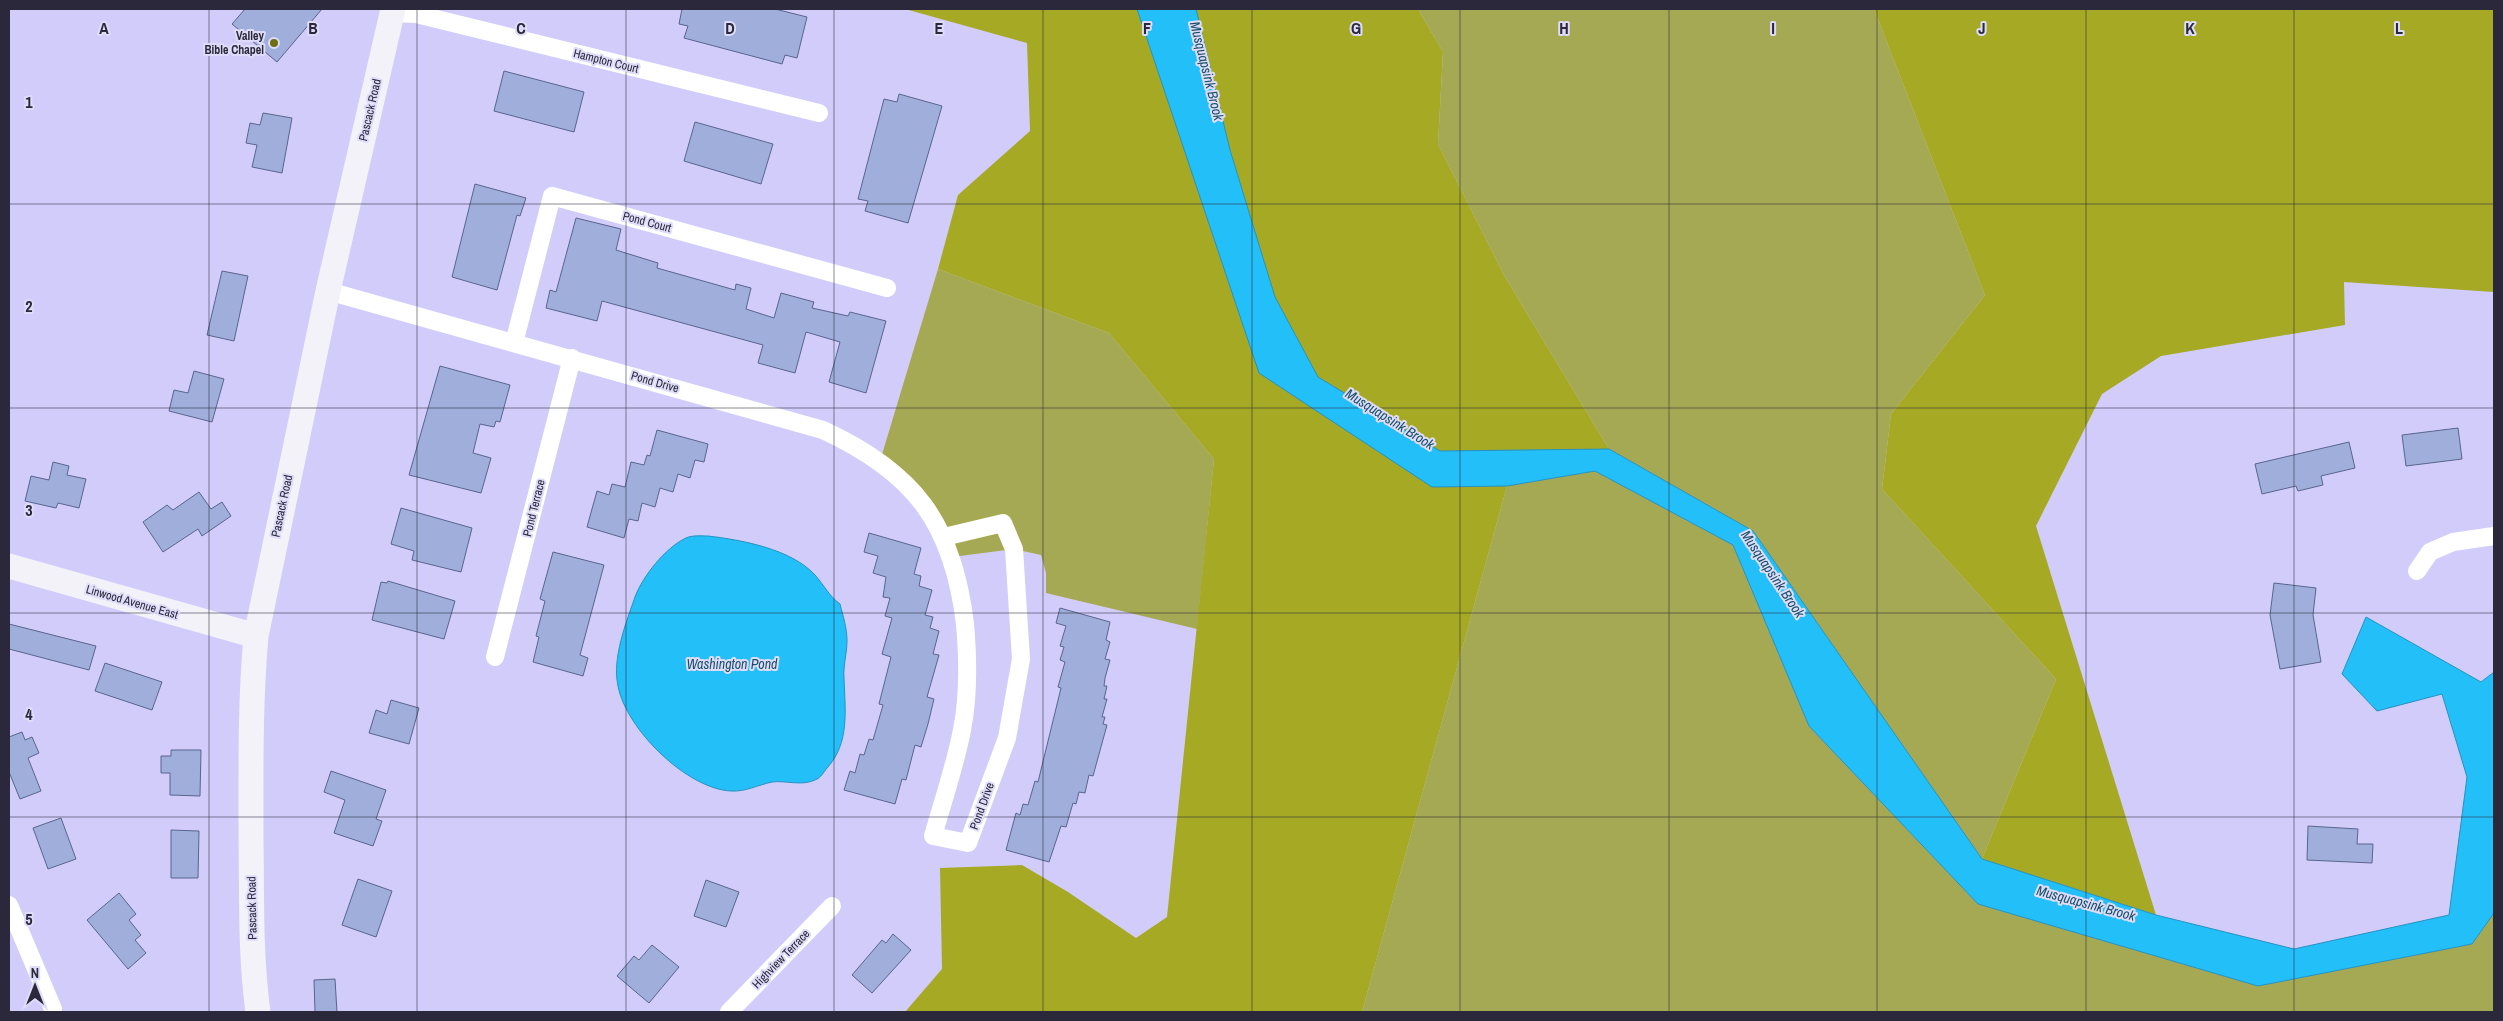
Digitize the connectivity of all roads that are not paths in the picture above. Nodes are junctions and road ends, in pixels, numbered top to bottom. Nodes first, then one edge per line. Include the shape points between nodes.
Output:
1 (393, 11) edge
2 (819, 113) dead end
3 (887, 288) dead end
4 (328, 291) junction
5 (514, 343) junction
6 (572, 358) junction
7 (2494, 536) edge
8 (944, 537) junction
9 (9, 566) edge
10 (2417, 571) dead end
11 (256, 636) junction
12 (495, 657) dead end
13 (9, 905) edge
14 (832, 906) dead end
15 (53, 1009) dead end
16 (258, 1012) edge
17 (729, 1012) edge

1 - 2 street, Hampton Court
1 - 4 main road, Pascack Road
3 - 5 street, Pond Court via 552,196
4 - 5 street, Pond Drive
4 - 11 main road, Pascack Road
5 - 6 street, Pond Drive
6 - 8 street, Pond Drive via 823,430 854,444 904,481
6 - 12 street, Pond Terrace
7 - 10 street via 2453,542 2430,552
8 - 8 street, Pond Drive via 1003,523 1014,549 1021,659 1007,738 968,843 933,836 954,768 963,728 967,686 962,597
9 - 11 main road, Linwood Avenue East
11 - 16 main road, Pascack Road via 251,756 252,939
13 - 15 street
14 - 17 street, Highview Terrace

